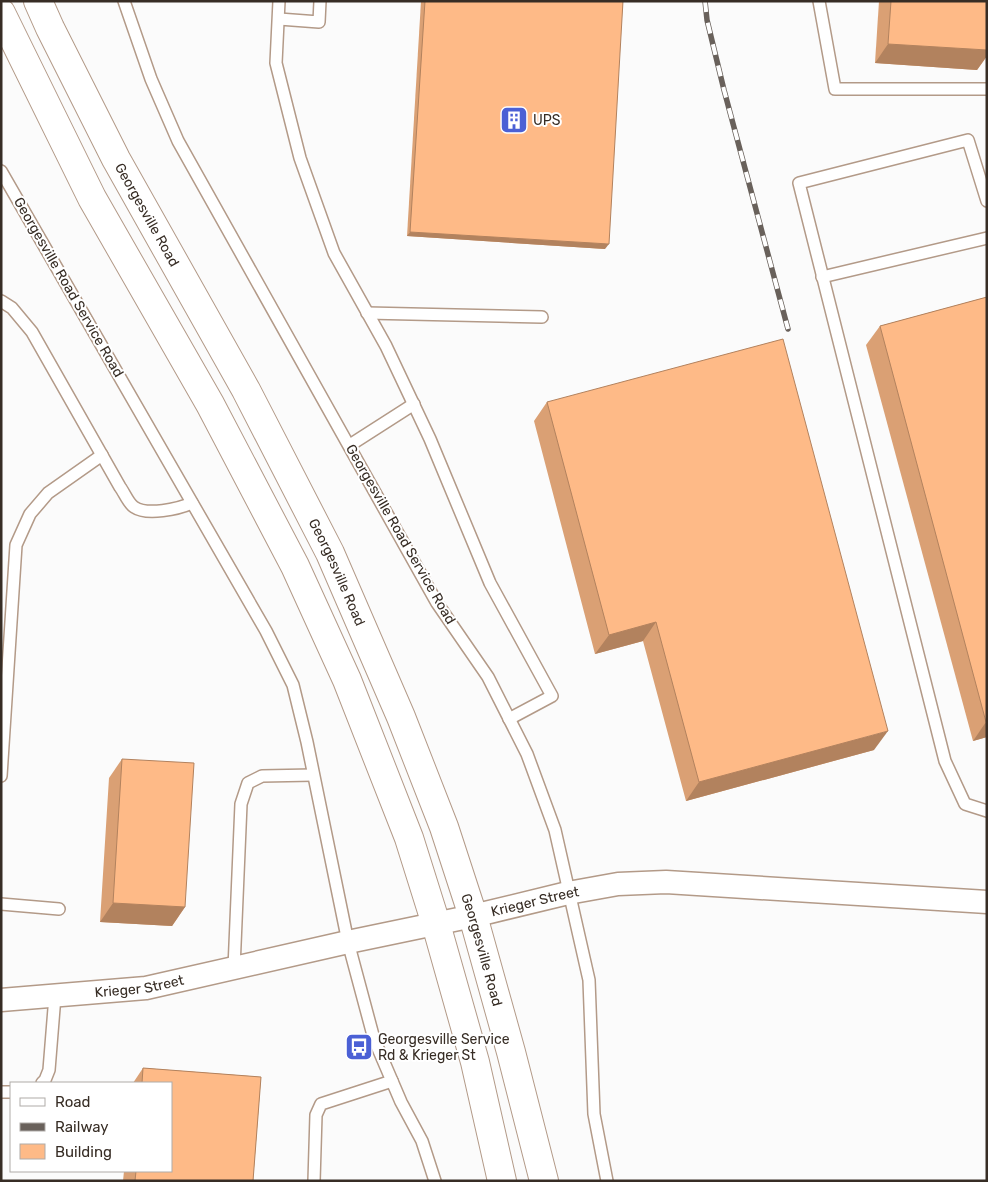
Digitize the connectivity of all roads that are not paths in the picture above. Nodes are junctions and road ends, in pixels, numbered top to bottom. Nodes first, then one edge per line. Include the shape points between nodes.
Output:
1 (38, 1) edge
2 (124, 1) edge
3 (280, 1) edge
4 (320, 1) edge
5 (819, 1) edge
6 (1, 13) edge
7 (278, 19) junction
8 (987, 89) edge
9 (1, 171) edge
10 (987, 201) edge
11 (987, 238) edge
12 (822, 277) junction
13 (1, 301) edge
14 (367, 313) junction
15 (542, 316) dead end
16 (414, 404) junction
17 (350, 445) junction
18 (102, 455) junction
19 (192, 503) junction
20 (509, 719) junction
21 (314, 775) junction
22 (1, 776) edge
23 (987, 812) edge
24 (568, 893) junction
25 (987, 902) edge
26 (1, 904) edge
27 (59, 909) dead end
28 (473, 916) junction
29 (436, 924) junction
30 (348, 942) junction
31 (234, 968) junction
32 (55, 996) junction
33 (1, 1000) edge
34 (392, 1081) junction
35 (43, 1082) edge
36 (314, 1181) edge
37 (435, 1181) edge
38 (502, 1181) edge
39 (544, 1181) edge
40 (607, 1181) edge

1 - 28 main road, Georgesville Road via 116,159 246,390 330,553 444,826
2 - 17 lane, Georgesville Road Service Road via 151,79 178,141
3 - 7 lane
4 - 7 lane via 319,22
5 - 8 lane via 835,89
6 - 29 main road via 92,198 210,404 295,566 359,709 408,838
7 - 14 lane via 276,63 300,158 334,254
9 - 19 lane, Georgesville Road Service Road
10 - 12 lane via 968,140 799,183
11 - 12 lane
12 - 23 lane via 945,762 965,804
13 - 18 lane via 12,308 32,332
14 - 15 lane
14 - 16 lane
16 - 17 lane
16 - 20 lane via 490,583 552,696
17 - 20 lane, Georgesville Road Service Road via 438,603 488,677
18 - 19 lane via 134,506 160,511
18 - 22 lane via 48,493 30,514 16,546
19 - 21 lane, Georgesville Road Service Road via 266,631 293,686
20 - 24 lane, Georgesville Road Service Road via 526,754 554,830
21 - 30 lane, Georgesville Road Service Road
21 - 31 lane via 262,776 248,784 241,804
24 - 25 street, Krieger Street via 618,884 666,882
24 - 28 street, Krieger Street
24 - 40 lane, Georgesville Road Service Road via 589,980 594,1114
26 - 27 lane
28 - 29 street, Krieger Street
28 - 39 main road, Georgesville Road
29 - 30 street, Krieger Street
29 - 38 main road via 475,1062
30 - 31 street, Krieger Street
30 - 34 lane, Georgesville Road Service Road via 374,1039
31 - 32 street, Krieger Street via 146,988
32 - 33 street, Krieger Street
32 - 35 lane via 49,1070
34 - 36 lane via 321,1104 316,1115
34 - 37 lane, Georgesville Road Service Road via 422,1141

